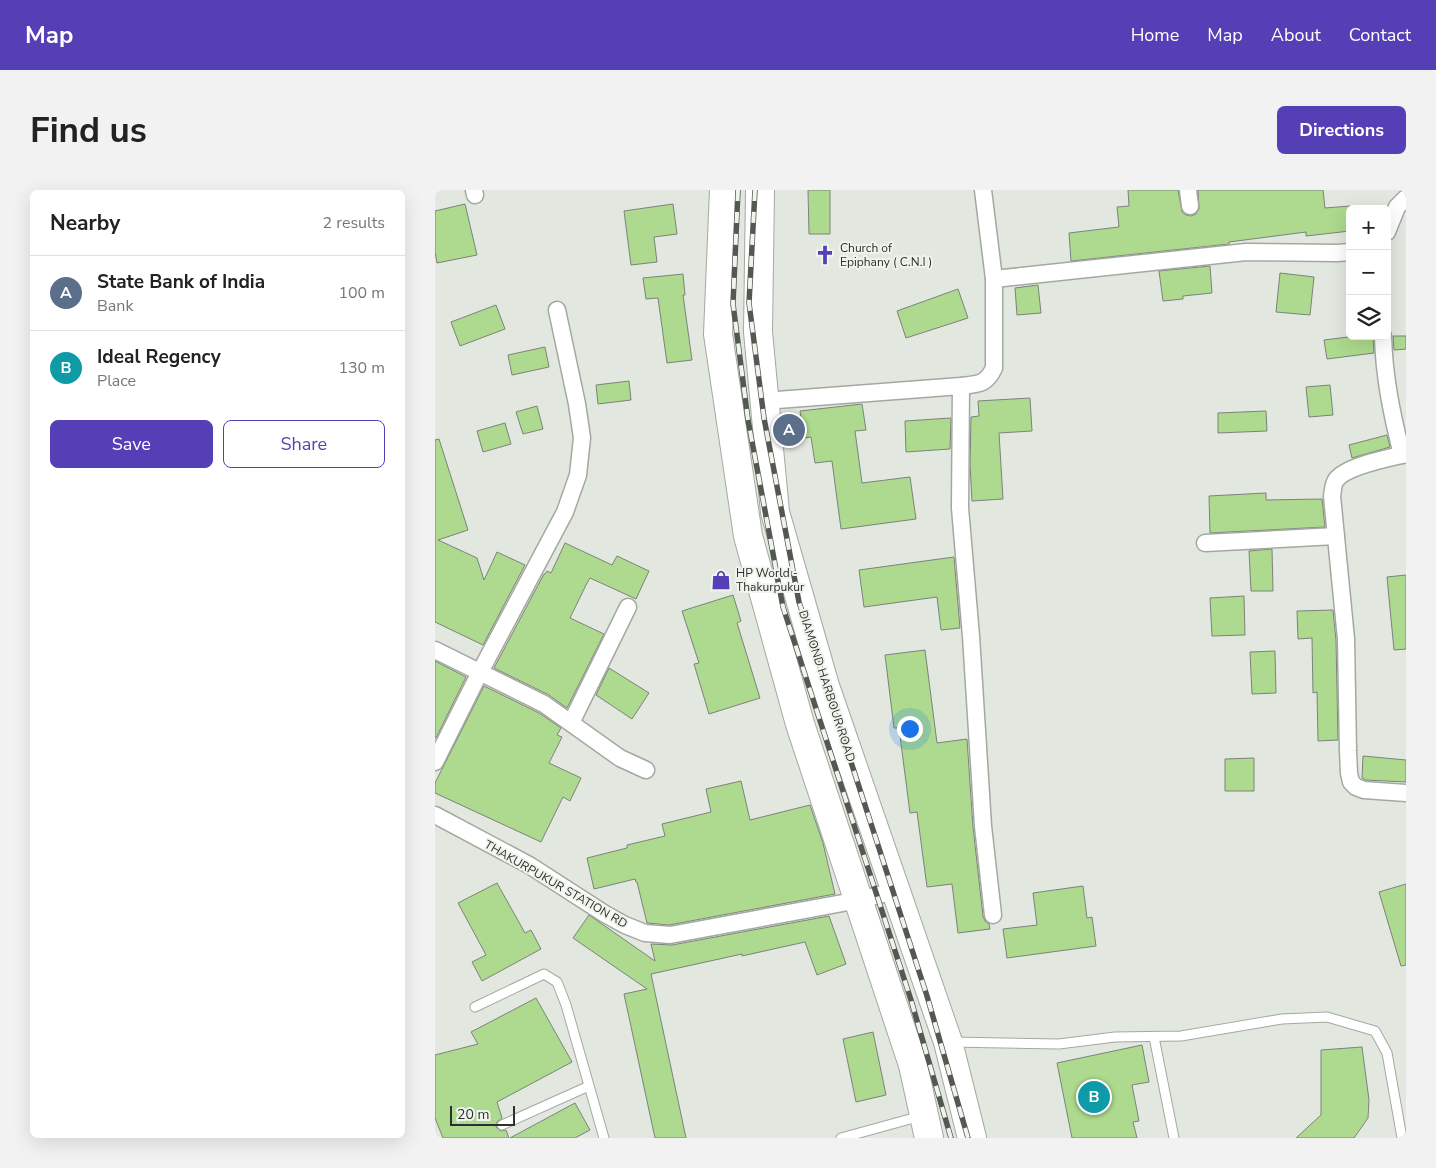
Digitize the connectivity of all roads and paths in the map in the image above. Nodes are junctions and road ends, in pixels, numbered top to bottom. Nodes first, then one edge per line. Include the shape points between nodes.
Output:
1 (724, 190) edge
2 (759, 190) edge
3 (983, 190) edge
4 (1406, 198) edge
5 (1391, 222) edge
6 (1346, 252) edge
7 (994, 279) junction
8 (557, 310) dead end
9 (1383, 340) edge
10 (961, 386) junction
11 (764, 401) junction
12 (1404, 454) edge
13 (1336, 536) junction
14 (1205, 542) dead end
15 (628, 607) dead end
16 (435, 650) edge
17 (480, 672) junction
18 (571, 723) junction
19 (435, 762) edge
20 (646, 770) dead end
21 (1406, 794) edge
22 (435, 815) edge
23 (895, 891) junction
24 (859, 900) junction
25 (993, 915) dead end
26 (475, 1007) dead end
27 (1154, 1037) junction
28 (948, 1042) junction
29 (589, 1086) junction
30 (502, 1125) dead end
31 (927, 1127) edge
32 (853, 1136) edge
33 (604, 1138) edge
34 (841, 1138) edge
35 (972, 1138) edge
36 (1174, 1138) edge
37 (1402, 1138) edge

1 - 24 highway via 717,334 748,536 800,724
2 - 11 highway, DIAMOND HARBOUR ROAD via 758,332
3 - 7 street
4 - 5 street via 1397,207
6 - 7 street via 1246,252
7 - 10 street via 994,368 989,378 980,384
8 - 17 street via 582,438 578,475 565,512
9 - 12 street via 1390,410
10 - 11 street
10 - 25 street via 960,508 983,826
11 - 23 highway, DIAMOND HARBOUR ROAD via 775,512 825,686
12 - 13 street via 1343,473 1335,482 1332,496
13 - 14 street
13 - 21 street via 1346,639 1351,782 1364,790
15 - 18 street
16 - 17 street
17 - 18 street via 544,704
17 - 19 street
18 - 20 street via 620,758
22 - 24 street, THAKURPUKUR STATION RD via 529,865 605,914 645,933 670,935
23 - 24 street, THAKURPUKUR STATION RD
23 - 28 highway, DIAMOND HARBOUR ROAD
24 - 31 highway via 913,1065
26 - 29 lane via 544,974 557,982
27 - 28 lane via 1115,1037 1059,1044
27 - 36 lane
27 - 37 lane via 1181,1036 1282,1018 1327,1017 1375,1031 1387,1053
28 - 35 highway, DIAMOND HARBOUR ROAD
29 - 30 lane
29 - 33 lane
31 - 32 lane
32 - 34 lane

